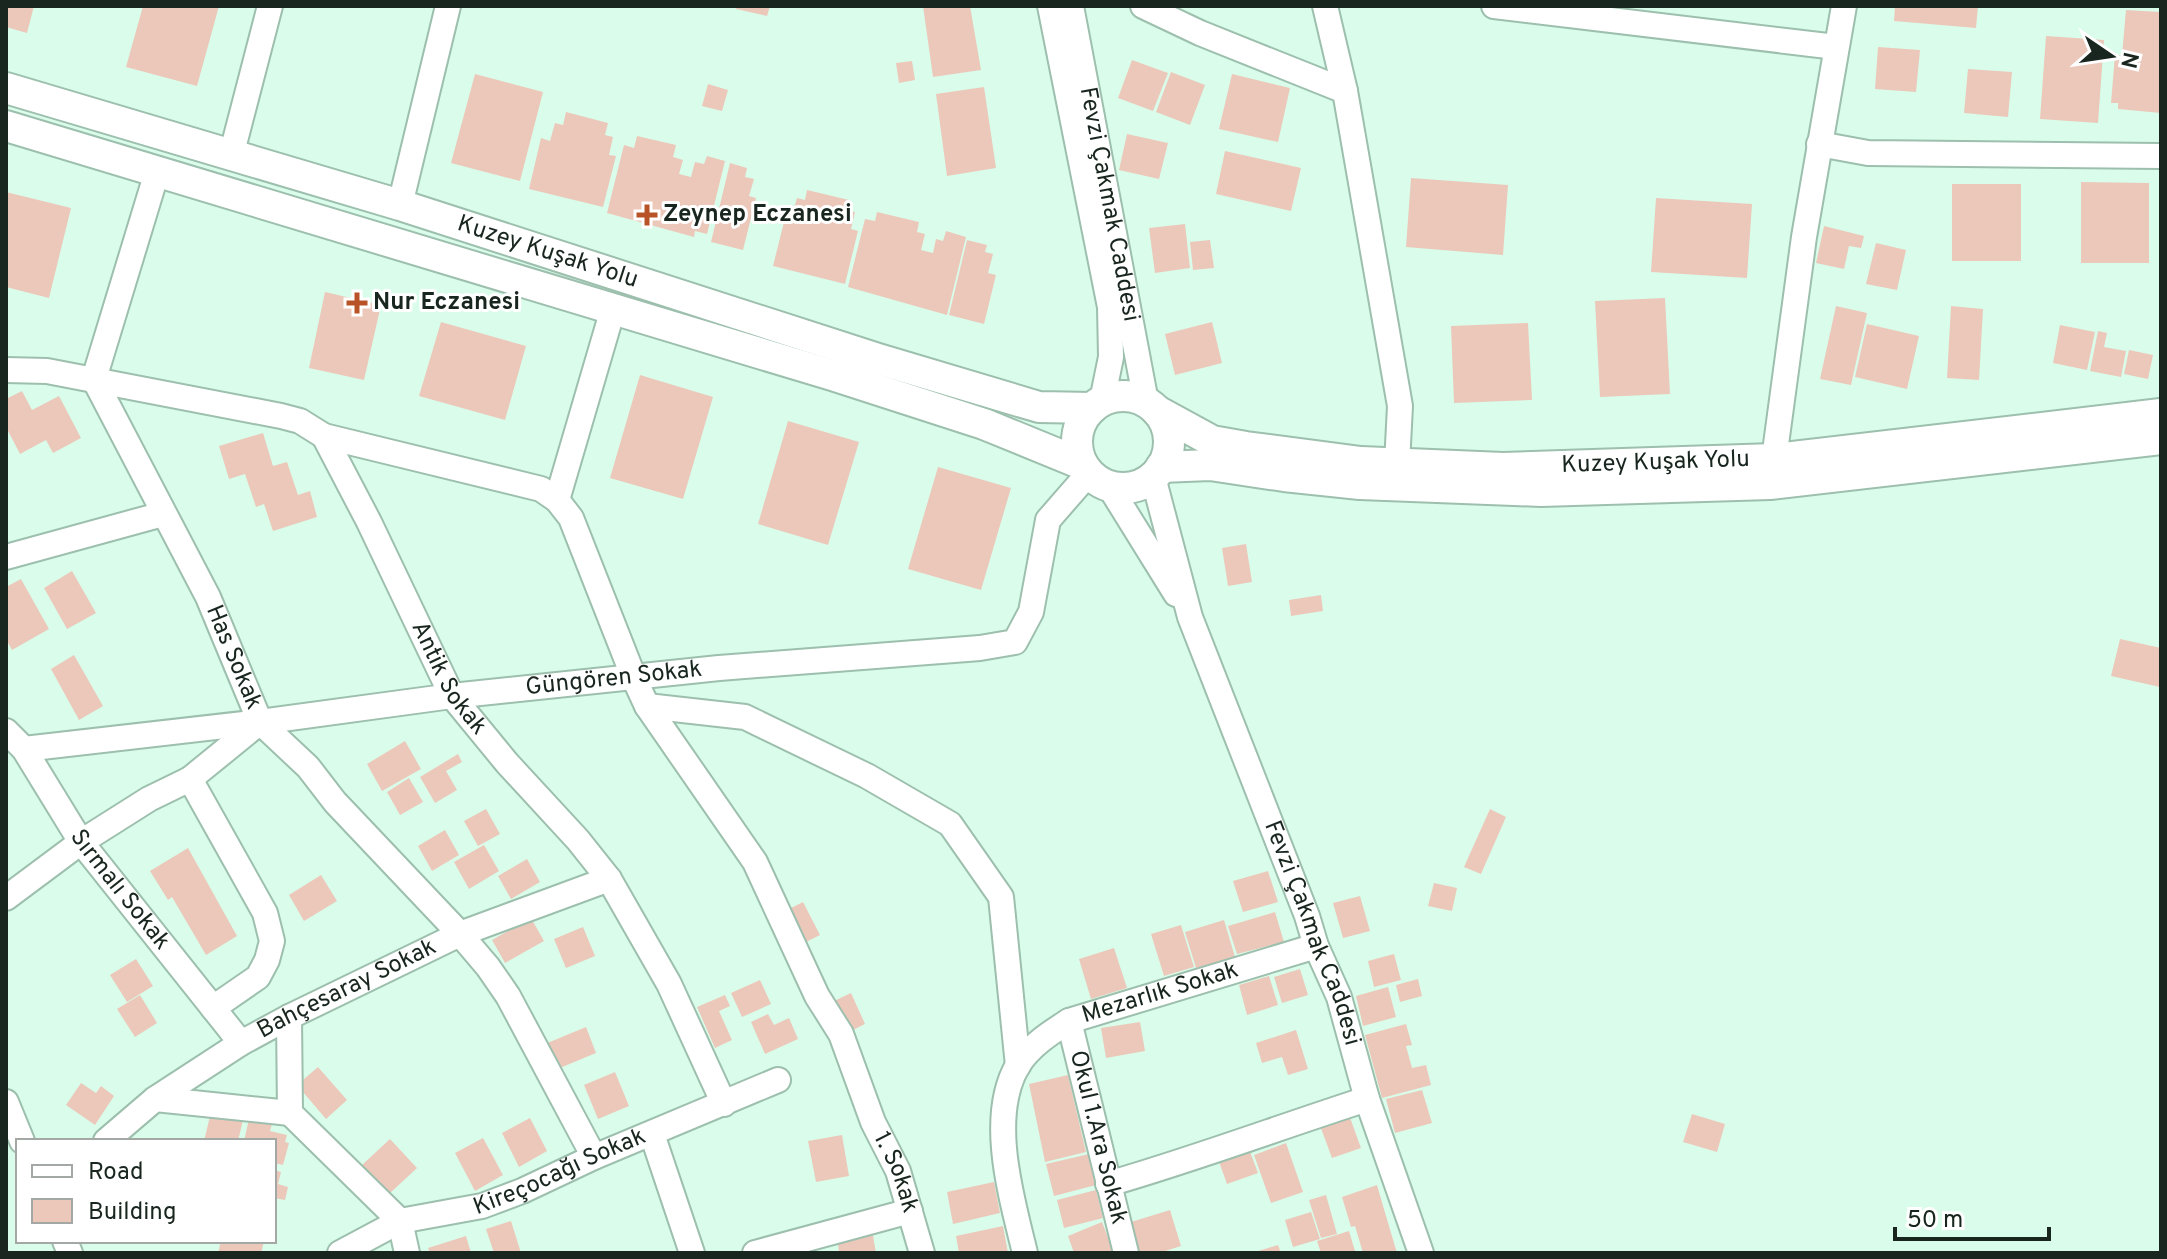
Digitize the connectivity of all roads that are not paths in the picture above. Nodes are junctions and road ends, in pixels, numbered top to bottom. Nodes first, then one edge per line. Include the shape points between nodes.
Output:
1 (270, 6) edge
2 (448, 6) edge
3 (1050, 6) edge
4 (1071, 6) edge
5 (1143, 6) edge
6 (1325, 6) edge
7 (1494, 6) edge
8 (1844, 6) edge
9 (1836, 47) junction
10 (6, 88) edge
11 (1345, 91) junction
12 (6, 126) edge
13 (1819, 144) junction
14 (231, 156) junction
15 (2161, 156) edge
16 (157, 172) junction
17 (400, 205) junction
18 (613, 309) junction
19 (6, 370) edge
20 (94, 379) junction
21 (1097, 404) junction
22 (1152, 407) junction
23 (2161, 414) edge
24 (324, 436) junction
25 (2161, 439) edge
26 (1397, 464) junction
27 (1772, 471) junction
28 (1157, 472) junction
29 (1093, 474) junction
30 (557, 500) junction
31 (163, 514) junction
32 (6, 557) edge
33 (1190, 617) junction
34 (634, 678) junction
35 (452, 696) junction
36 (647, 706) junction
37 (260, 722) junction
38 (6, 731) edge
39 (24, 749) junction
40 (190, 779) junction
41 (81, 842) junction
42 (609, 879) junction
43 (6, 898) edge
44 (460, 934) junction
45 (1316, 946) junction
46 (213, 1008) junction
47 (289, 1017) junction
48 (1069, 1021) junction
49 (241, 1043) junction
50 (1018, 1066) junction
51 (778, 1080) dead end
52 (155, 1099) junction
53 (1367, 1099) junction
54 (6, 1102) edge
55 (724, 1104) junction
56 (290, 1113) junction
57 (652, 1134) junction
58 (21, 1139) edge
59 (108, 1139) edge
60 (594, 1157) junction
61 (1108, 1184) junction
62 (910, 1211) junction
63 (400, 1221) junction
64 (340, 1253) edge
65 (407, 1253) edge
66 (692, 1253) edge
67 (755, 1253) edge
68 (922, 1253) edge
69 (1025, 1253) edge
70 (1126, 1253) edge
71 (1421, 1253) edge

1 - 14 street
2 - 17 street
3 - 21 street via 1110,307 1111,357
4 - 22 street, Fevzi Çakmak Caddesi
5 - 11 street
6 - 11 street
7 - 9 street
8 - 9 street
9 - 13 street
10 - 14 main road, Kuzey Kuşak Yolu
11 - 26 street via 1400,406
12 - 16 main road, Kuzey Kuşak Yolu
13 - 15 street via 1868,153
13 - 27 street
14 - 17 main road, Kuzey Kuşak Yolu
16 - 18 main road, Kuzey Kuşak Yolu
16 - 20 street
17 - 21 main road, Kuzey Kuşak Yolu via 1039,407
18 - 29 main road, Kuzey Kuşak Yolu via 969,419
18 - 30 street
19 - 20 street
20 - 24 street via 281,416
20 - 31 street, Has Sokak
21 - 22 main road via 1117,396
21 - 29 main road via 1080,425 1077,445
22 - 26 main road, Kuzey Kuşak Yolu via 1212,441
22 - 28 main road via 1165,424 1168,439
23 - 27 main road, Kuzey Kuşak Yolu
24 - 30 street via 541,489
24 - 35 street, Antik Sokak
25 - 27 main road, Kuzey Kuşak Yolu
26 - 27 main road, Kuzey Kuşak Yolu
27 - 28 main road, Kuzey Kuşak Yolu via 1541,491 1360,484 1210,465
28 - 29 main road via 1132,487
28 - 33 street
29 - 33 street
29 - 34 street, Güngören Sokak via 1048,520 1031,612 1015,642
30 - 34 street, 1. Sokak via 571,518
31 - 32 street
31 - 37 street, Has Sokak via 208,597
33 - 45 street, Fevzi Çakmak Caddesi
34 - 35 street, Güngören Sokak
34 - 36 street, 1. Sokak
35 - 37 street, Güngören Sokak
35 - 42 street, Antik Sokak
36 - 50 street via 745,717 867,776 950,824 1001,897
36 - 62 street, 1. Sokak via 755,862 817,996 841,1034
37 - 39 street, Güngören Sokak
37 - 40 street
37 - 44 street, Has Sokak via 308,767
38 - 39 street, Sırmalı Sokak
39 - 41 street, Sırmalı Sokak
40 - 41 street
40 - 46 street via 265,913 272,941 258,977
41 - 43 street
41 - 46 street, Sırmalı Sokak
42 - 44 street, Bahçesaray Sokak
42 - 55 street, Antik Sokak via 669,984
44 - 47 street, Bahçesaray Sokak
44 - 60 street, Has Sokak via 508,996
45 - 48 street, Mezarlık Sokak
45 - 53 street, Fevzi Çakmak Caddesi via 1339,997
46 - 49 street, Sırmalı Sokak
47 - 49 street, Bahçesaray Sokak
47 - 56 street
48 - 50 street, Mezarlık Sokak via 1041,1039
48 - 61 street, Okul 1.Ara Sokak
49 - 52 street, Bahçesaray Sokak
50 - 69 street via 1002,1114
51 - 55 street, Kireçocağı Sokak
52 - 56 street
52 - 59 street, Bahçesaray Sokak
53 - 61 street
53 - 71 street, Fevzi Çakmak Caddesi
54 - 58 street
55 - 57 street, Kireçocağı Sokak
56 - 63 street
57 - 60 street, Kireçocağı Sokak
57 - 66 street
60 - 63 street, Kireçocağı Sokak via 482,1206
61 - 70 street, Okul 1.Ara Sokak
62 - 67 street
62 - 68 street, 1. Sokak
63 - 64 street, Kireçocağı Sokak
63 - 65 street

